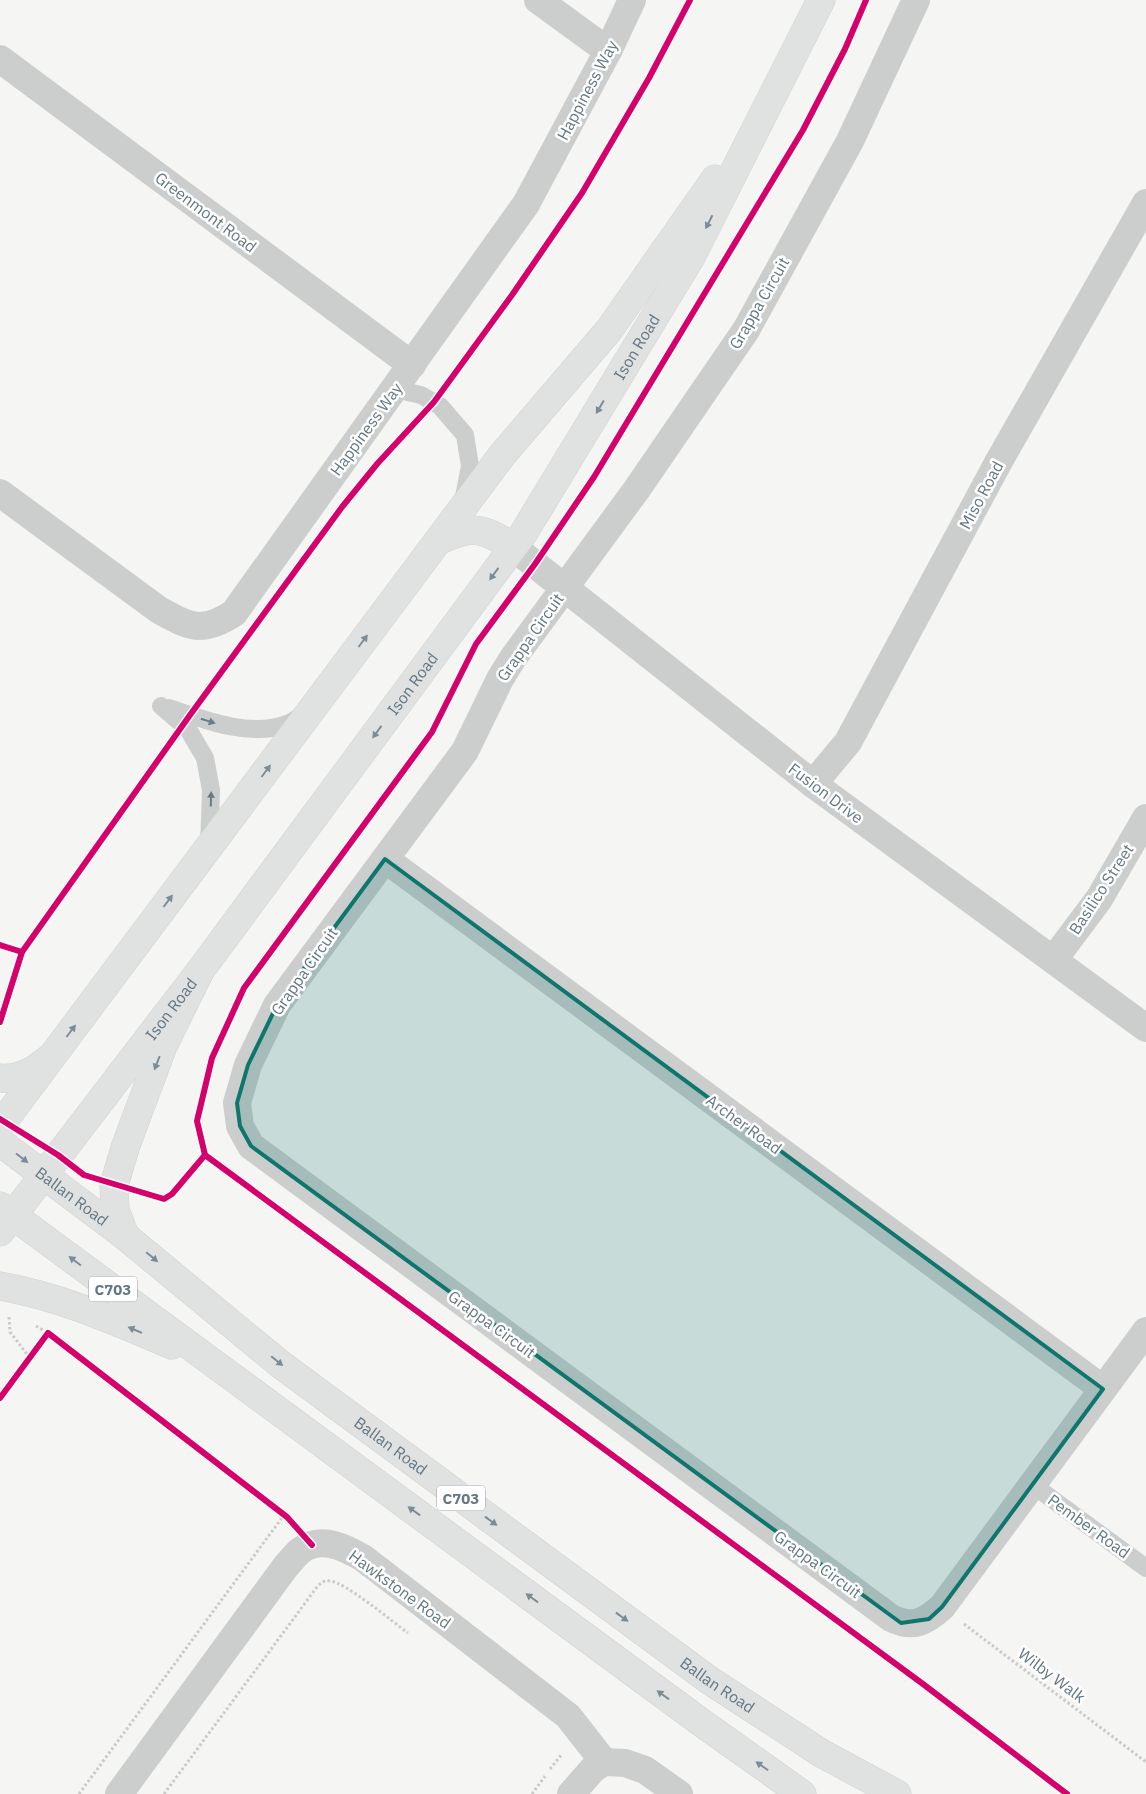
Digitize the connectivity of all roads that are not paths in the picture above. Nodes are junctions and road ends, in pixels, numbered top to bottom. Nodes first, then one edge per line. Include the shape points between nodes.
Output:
1 (538, 0) edge
2 (632, 0) edge
3 (821, 0) edge
4 (916, 0) edge
5 (608, 51) junction
6 (0, 59) edge
7 (771, 100) junction
8 (1146, 203) edge
9 (412, 365) junction
10 (394, 389) junction
11 (0, 493) edge
12 (461, 510) junction
13 (438, 541) junction
14 (513, 547) junction
15 (565, 587) junction
16 (311, 710) junction
17 (813, 784) junction
18 (1146, 818) edge
19 (209, 847) junction
20 (385, 859) junction
21 (1054, 959) junction
22 (200, 971) junction
23 (1146, 1028) edge
24 (51, 1058) junction
25 (0, 1078) edge
26 (0, 1126) edge
27 (0, 1142) edge
28 (44, 1174) junction
29 (4, 1217) edge
30 (125, 1236) junction
31 (0, 1286) edge
32 (1146, 1331) edge
33 (212, 1363) junction
34 (1103, 1389) junction
35 (1033, 1484) junction
36 (1146, 1568) edge
37 (604, 1762) junction
38 (119, 1794) edge
39 (571, 1794) edge
40 (680, 1794) edge
41 (802, 1794) edge
42 (897, 1794) edge

1 - 5 street
2 - 5 street, Happiness Way
3 - 7 main road, Ison Road
4 - 15 street, Grappa Circuit via 850,141 746,330
5 - 9 street, Happiness Way via 526,204
6 - 9 street, Greenmont Road
7 - 12 main road, Ison Road via 608,330 503,454
7 -> 14 main road, Ison Road via 691,257
8 - 17 street, Miso Road via 999,461 848,742
9 - 10 street, Happiness Way
10 - 11 street, Happiness Way via 234,613 219,623 185,624 159,610
10 - 12 lane via 421,395 440,406 465,435 470,466
12 - 13 main road, Ison Road
13 - 14 main road via 456,532 474,530 492,534
16 -> 13 main road, Ison Road
14 - 15 street, Fusion Drive
14 -> 22 main road, Ison Road
15 - 17 street, Fusion Drive
15 - 20 street, Grappa Circuit via 500,679 465,751
19 -> 16 main road, Ison Road
19 -> 16 lane via 211,790 205,758 188,730 161,706 220,725 258,729 287,724
17 - 21 street, Fusion Drive
18 - 21 street, Basilico Street via 1099,899
24 -> 19 main road, Ison Road
20 - 34 street, Archer Road
20 - 35 street, Grappa Circuit via 277,1005 248,1064 236,1103 240,1126 251,1146 902,1623 928,1619 942,1607
21 - 23 street, Fusion Drive
22 - 28 main road, Ison Road
22 -> 30 main road via 163,1046 114,1185 115,1210
24 - 25 main road via 18,1078
24 - 26 main road, Ison Road
27 -> 28 main road, Ballan Road / C703
28 - 29 main road, Ison Road
28 - 30 main road, Ballan Road / C703
33 -> 29 main road, C703
30 -> 42 main road, Ballan Road / C703 via 280,1364 708,1680 821,1753
33 -> 31 main road via 110,1320
32 - 34 street, Grappa Circuit
41 -> 33 main road, C703
34 - 35 street, Grappa Circuit
35 - 36 lane, Pember Road
37 - 38 street, Hawkstone Road via 568,1716 363,1558 328,1543 312,1544 286,1566
37 - 39 street via 593,1769
37 - 40 street via 625,1763 645,1770

